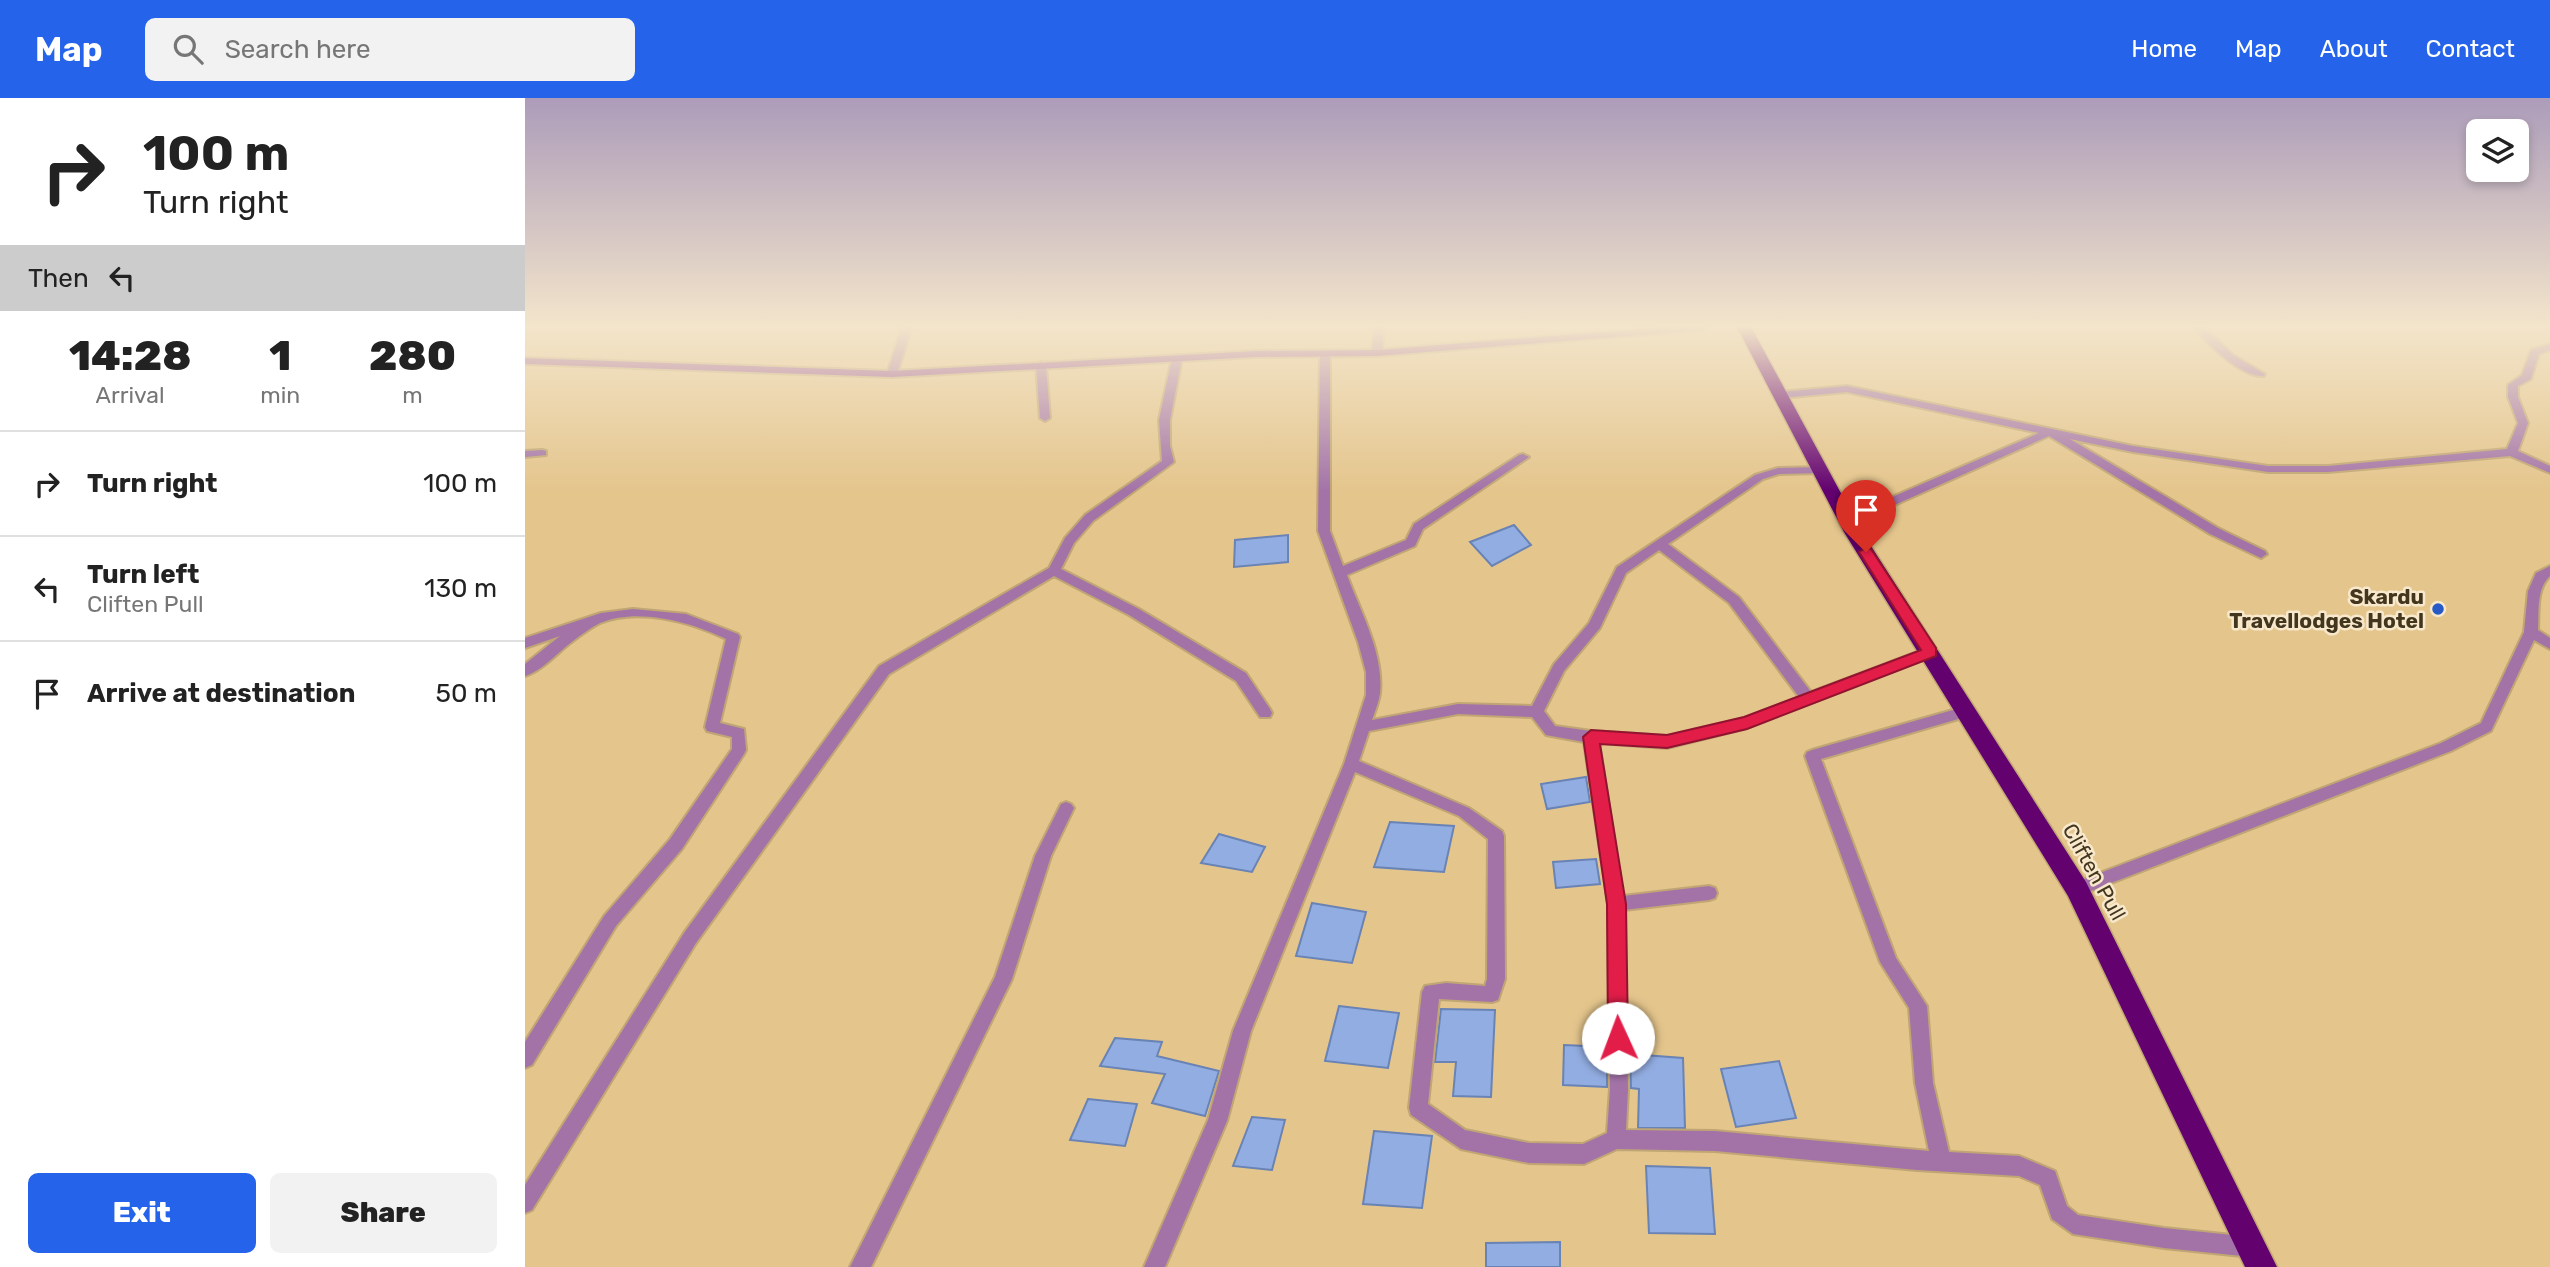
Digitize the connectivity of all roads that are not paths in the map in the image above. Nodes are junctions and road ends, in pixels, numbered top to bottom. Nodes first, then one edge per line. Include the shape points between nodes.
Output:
1 (1042, 382) edge
2 (1173, 382) edge
3 (1324, 382) edge
4 (1774, 382) edge
5 (2520, 382) edge
6 (1781, 395) junction
7 (1045, 418) dead end
8 (2050, 432) junction
9 (2512, 452) junction
10 (542, 453) dead end
11 (525, 454) edge
12 (1523, 457) dead end
13 (1821, 470) junction
14 (2550, 470) edge
15 (1848, 521) junction
16 (1660, 544) junction
17 (2261, 554) dead end
18 (2550, 570) edge
19 (1054, 571) junction
20 (1339, 573) junction
21 (599, 618) junction
22 (2531, 632) junction
23 (525, 643) edge
24 (2550, 645) edge
25 (1930, 652) junction
26 (525, 671) edge
27 (1809, 700) junction
28 (1967, 711) junction
29 (1536, 712) junction
30 (1265, 713) dead end
31 (1363, 727) junction
32 (1591, 737) junction
33 (1351, 764) junction
34 (1066, 808) dead end
35 (2077, 889) junction
36 (1709, 893) dead end
37 (1616, 904) junction
38 (525, 1059) edge
39 (1616, 1139) junction
40 (1941, 1161) junction
41 (525, 1203) edge
42 (2256, 1257) edge
43 (860, 1267) edge
44 (1154, 1267) edge

1 - 7 street
2 - 19 street via 1162,437 1168,462 1089,518 1069,541
3 - 20 street via 1322,512
4 - 6 highway, Cliften Pull
5 - 9 street via 2513,386 2513,397 2523,423
6 - 8 street via 1847,388
6 - 13 highway, Cliften Pull
8 - 9 street via 2268,469 2327,469
8 - 15 street
8 - 17 street
9 - 14 street
10 - 11 street
12 - 20 street via 1418,527 1411,543
13 - 15 highway, Cliften Pull
13 - 16 street via 1778,471 1759,477
15 - 25 highway, Cliften Pull
16 - 27 street via 1734,600
16 - 29 street via 1621,570 1595,625 1559,668
18 - 22 street via 2541,576 2534,591
19 - 30 street via 1241,677
19 - 41 street via 884,670 690,938
20 - 31 street via 1373,672 1373,695
21 - 23 street
21 - 26 street
21 - 38 street via 631,614 680,617 733,637 712,727 739,733 739,750 676,844 610,921
22 - 24 street
22 - 35 street via 2486,727 2446,747
25 - 27 street
25 - 28 highway, Cliften Pull
27 - 32 street via 1747,723 1667,742
28 - 35 highway, Cliften Pull
28 - 40 street via 1812,756 1889,962 1918,1006 1924,1083
29 - 31 street via 1458,709
29 - 32 street via 1551,731
31 - 33 street
32 - 37 street
33 - 39 street via 1464,812 1496,836 1496,979 1492,995 1447,989 1431,992 1417,1108 1461,1139 1529,1153 1584,1153
33 - 44 street via 1242,1031 1217,1121
34 - 43 street via 1043,856 1003,979
35 - 42 highway, Cliften Pull
36 - 37 street
37 - 39 street
39 - 40 street via 1715,1141
40 - 42 street via 2019,1166 2048,1178 2059,1212 2073,1224

